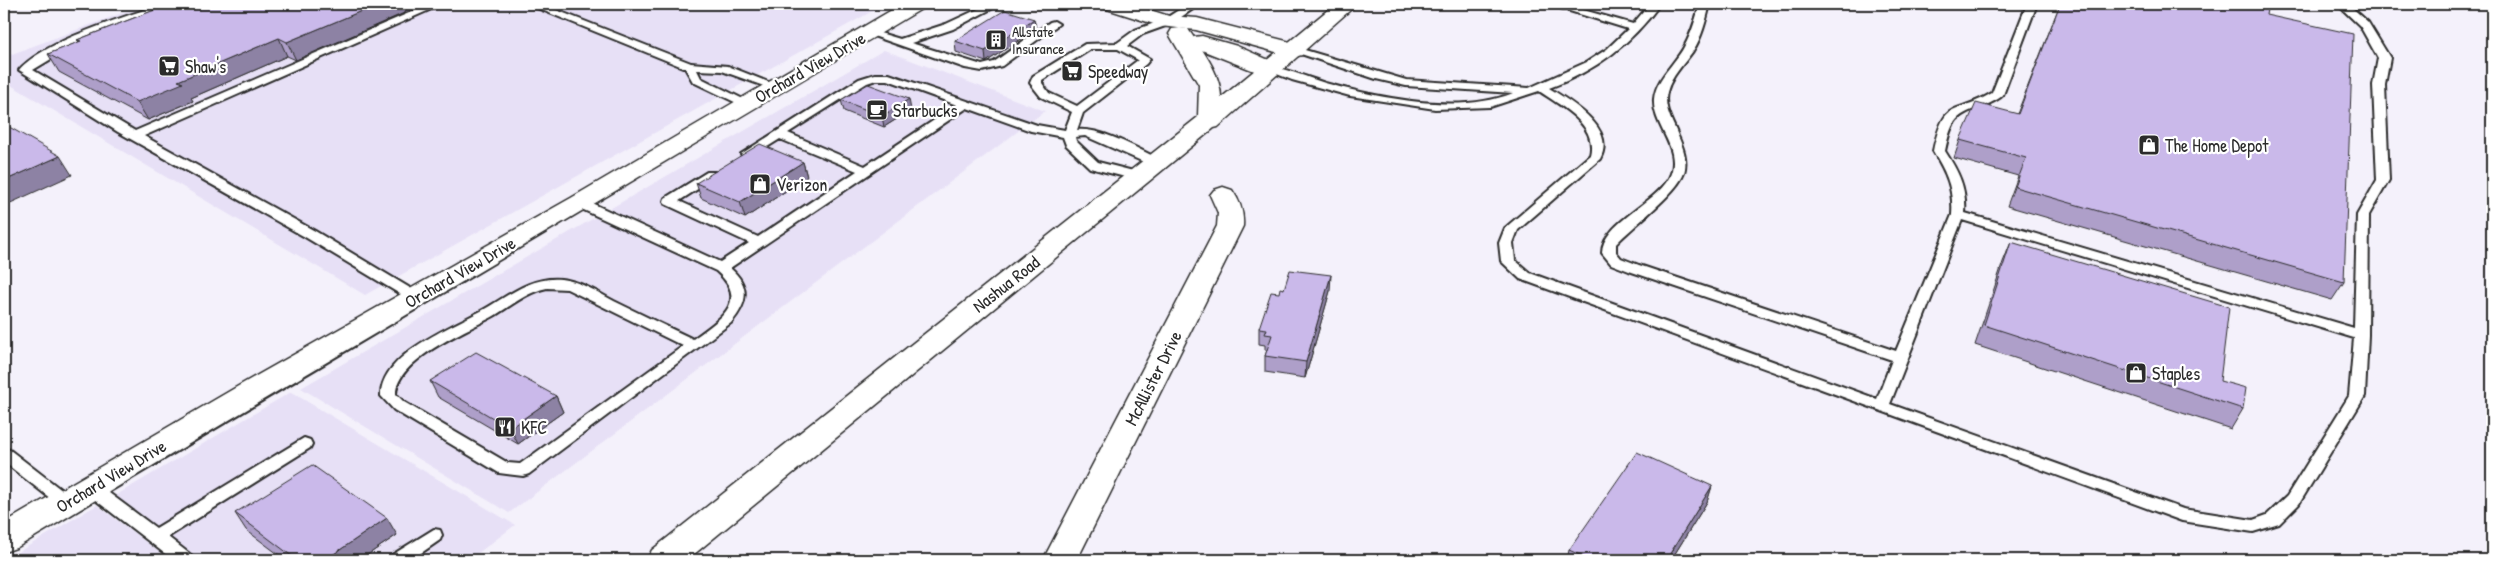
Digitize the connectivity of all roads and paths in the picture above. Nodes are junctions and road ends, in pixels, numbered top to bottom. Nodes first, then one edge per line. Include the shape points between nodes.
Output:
1 (170, 4) edge
2 (438, 4) edge
3 (532, 4) edge
4 (916, 4) edge
5 (1111, 4) edge
6 (1194, 4) edge
7 (1347, 4) edge
8 (1552, 4) edge
9 (1655, 4) edge
10 (1705, 4) edge
11 (2032, 4) edge
12 (2342, 4) edge
13 (994, 5) edge
14 (1054, 24) dead end
15 (1174, 28) junction
16 (1635, 28) junction
17 (870, 33) junction
18 (902, 42) junction
19 (1120, 46) junction
20 (1294, 50) junction
21 (689, 66) junction
22 (1270, 69) junction
23 (775, 88) junction
24 (1536, 90) junction
25 (746, 104) junction
26 (964, 105) junction
27 (1078, 111) junction
28 (1210, 122) junction
29 (779, 134) junction
30 (1069, 134) junction
31 (134, 136) junction
32 (737, 159) edge
33 (721, 170) edge
34 (1150, 170) junction
35 (867, 171) junction
36 (1223, 194) dead end
37 (580, 203) junction
38 (1958, 215) junction
39 (760, 243) junction
40 (721, 268) junction
41 (415, 297) junction
42 (2362, 335) junction
43 (692, 345) junction
44 (1902, 358) junction
45 (1881, 407) junction
46 (304, 444) dead end
47 (4, 454) edge
48 (91, 488) junction
49 (66, 502) junction
50 (434, 535) dead end
51 (155, 537) junction
52 (4, 539) edge
53 (185, 560) edge
54 (398, 560) edge
55 (664, 560) edge
56 (1060, 560) edge

1 - 31 lane via 74,38 25,70
2 - 31 lane
3 - 21 lane
4 - 17 street, Orchard View Drive
5 - 15 street
6 - 15 lane
7 - 20 street, Nashua Road
8 - 16 lane
9 - 16 lane
10 - 44 lane via 1689,49 1661,91 1659,101 1678,144 1680,156 1675,180 1669,190 1609,243 1608,253 1616,261 1634,268
11 - 38 lane via 1997,95 1957,111 1948,119 1938,151 1957,180
12 - 42 lane via 2364,24 2384,58 2379,85 2383,180 2363,215
13 - 18 lane via 947,29
14 - 18 lane via 990,67 969,66
15 - 19 lane via 1139,32
15 - 20 street via 1197,24
15 - 22 street
15 - 28 street via 1193,53 1210,85
16 - 24 lane via 1612,50 1573,76
17 - 18 lane
17 - 23 street, Orchard View Drive
19 - 27 lane via 1144,59
19 - 27 lane via 1089,46 1037,78 1036,83 1044,95
20 - 22 street, Nashua Road
20 - 24 lane via 1406,83
21 - 23 lane via 724,68
21 - 25 lane via 697,80
22 - 24 lane via 1344,91 1408,102 1490,104
22 - 28 street, Nashua Road
23 - 25 street, Orchard View Drive
24 - 45 lane via 1580,116 1595,132 1599,144 1596,156 1512,228 1506,243 1508,260 1525,276
25 - 37 street, Orchard View Drive
26 - 29 lane via 889,77 875,78 862,81
26 - 30 lane via 1035,128
26 - 35 lane
27 - 30 lane
28 - 34 street, Nashua Road
29 - 32 lane
29 - 35 lane
30 - 34 lane via 1086,132 1120,145
30 - 34 lane via 1070,142 1094,165
31 - 41 lane
33 - 39 lane via 670,201
34 - 55 street, Nashua Road via 778,465
35 - 39 lane
36 - 56 street, McAllister Drive via 1231,213 1230,226
37 - 40 lane
37 - 41 street, Orchard View Drive
38 - 42 lane
38 - 44 lane
39 - 40 lane
40 - 43 lane via 735,278 740,289 738,302 731,316
41 - 48 street, Orchard View Drive
42 - 45 lane via 2357,396 2293,500 2273,520 2253,526 2182,515
43 - 43 lane via 571,285 544,284 530,288 445,336 400,368 388,384 389,396 399,406 505,468 523,470
44 - 45 lane
46 - 51 lane
47 - 49 lane
48 - 49 street, Orchard View Drive
48 - 51 lane
49 - 52 street, Orchard View Drive
50 - 54 lane
51 - 53 lane

